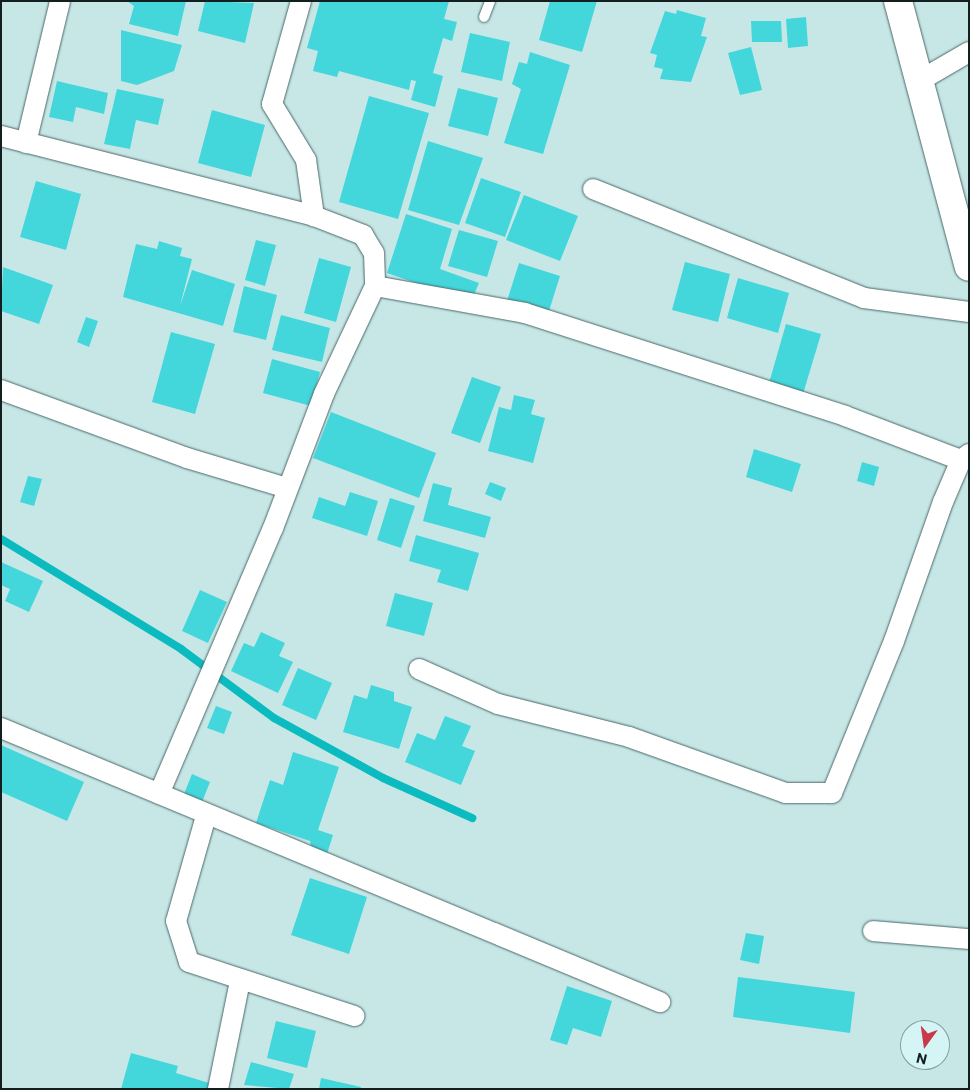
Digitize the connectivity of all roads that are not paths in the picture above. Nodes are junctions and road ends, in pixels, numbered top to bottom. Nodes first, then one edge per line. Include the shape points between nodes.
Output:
1 (60, 1) edge
2 (301, 1) edge
3 (490, 1) edge
4 (898, 1) edge
5 (484, 17) dead end
6 (969, 52) edge
7 (919, 81) junction
8 (1, 136) edge
9 (26, 143) junction
10 (593, 189) dead end
11 (314, 216) junction
12 (969, 267) edge
13 (375, 286) junction
14 (969, 312) edge
15 (1, 390) edge
16 (965, 457) edge
17 (287, 488) junction
18 (419, 668) dead end
19 (1, 728) edge
20 (158, 794) junction
21 (206, 816) junction
22 (873, 931) dead end
23 (969, 939) edge
24 (240, 981) junction
25 (660, 1002) dead end
26 (354, 1016) dead end
27 (218, 1089) edge

1 - 9 street
2 - 11 street via 272,104 306,160
3 - 5 lane
4 - 7 main road
6 - 7 street
7 - 12 main road
8 - 9 street
9 - 11 street
10 - 14 street via 864,298
11 - 13 street via 363,235 374,252
13 - 16 street via 524,313
13 - 17 street via 324,394
15 - 17 street via 187,458
16 - 18 street via 832,793 785,792 629,737 498,704
17 - 20 street
19 - 20 street
20 - 21 street
21 - 24 street via 176,921 189,962
21 - 25 street
22 - 23 street
24 - 26 street
24 - 27 street

